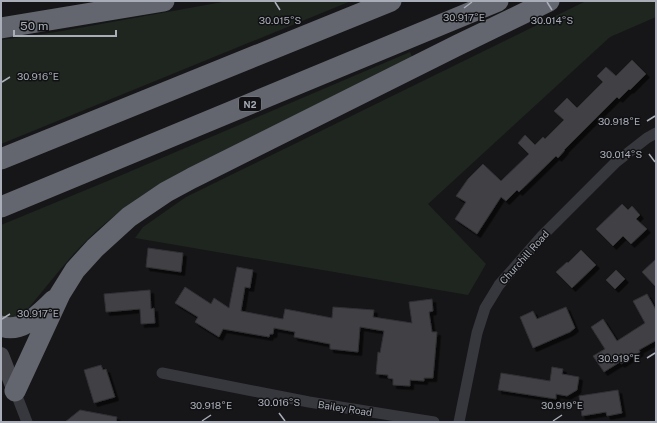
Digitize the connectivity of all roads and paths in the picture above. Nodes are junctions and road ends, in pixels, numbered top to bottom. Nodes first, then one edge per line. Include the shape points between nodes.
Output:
1 (164, 1) edge
2 (391, 1) edge
3 (498, 1) edge
4 (549, 1) edge
5 (1, 28) edge
6 (656, 132) edge
7 (1, 159) edge
8 (1, 207) edge
9 (60, 294) junction
10 (1, 326) edge
11 (1, 355) edge
12 (162, 373) dead end
13 (15, 391) junction
14 (27, 422) edge
15 (434, 422) edge
16 (459, 422) edge

1 - 5 highway
2 - 7 highway
3 - 8 highway, N2
4 - 9 highway via 166,192 129,217 95,248 75,270
6 - 16 street, Churchill Road via 615,163 542,236 499,285 485,308 477,333
9 - 10 highway via 24,325 11,329
9 - 13 highway
11 - 13 street
12 - 15 street, Bailey Road via 309,402
13 - 14 street

